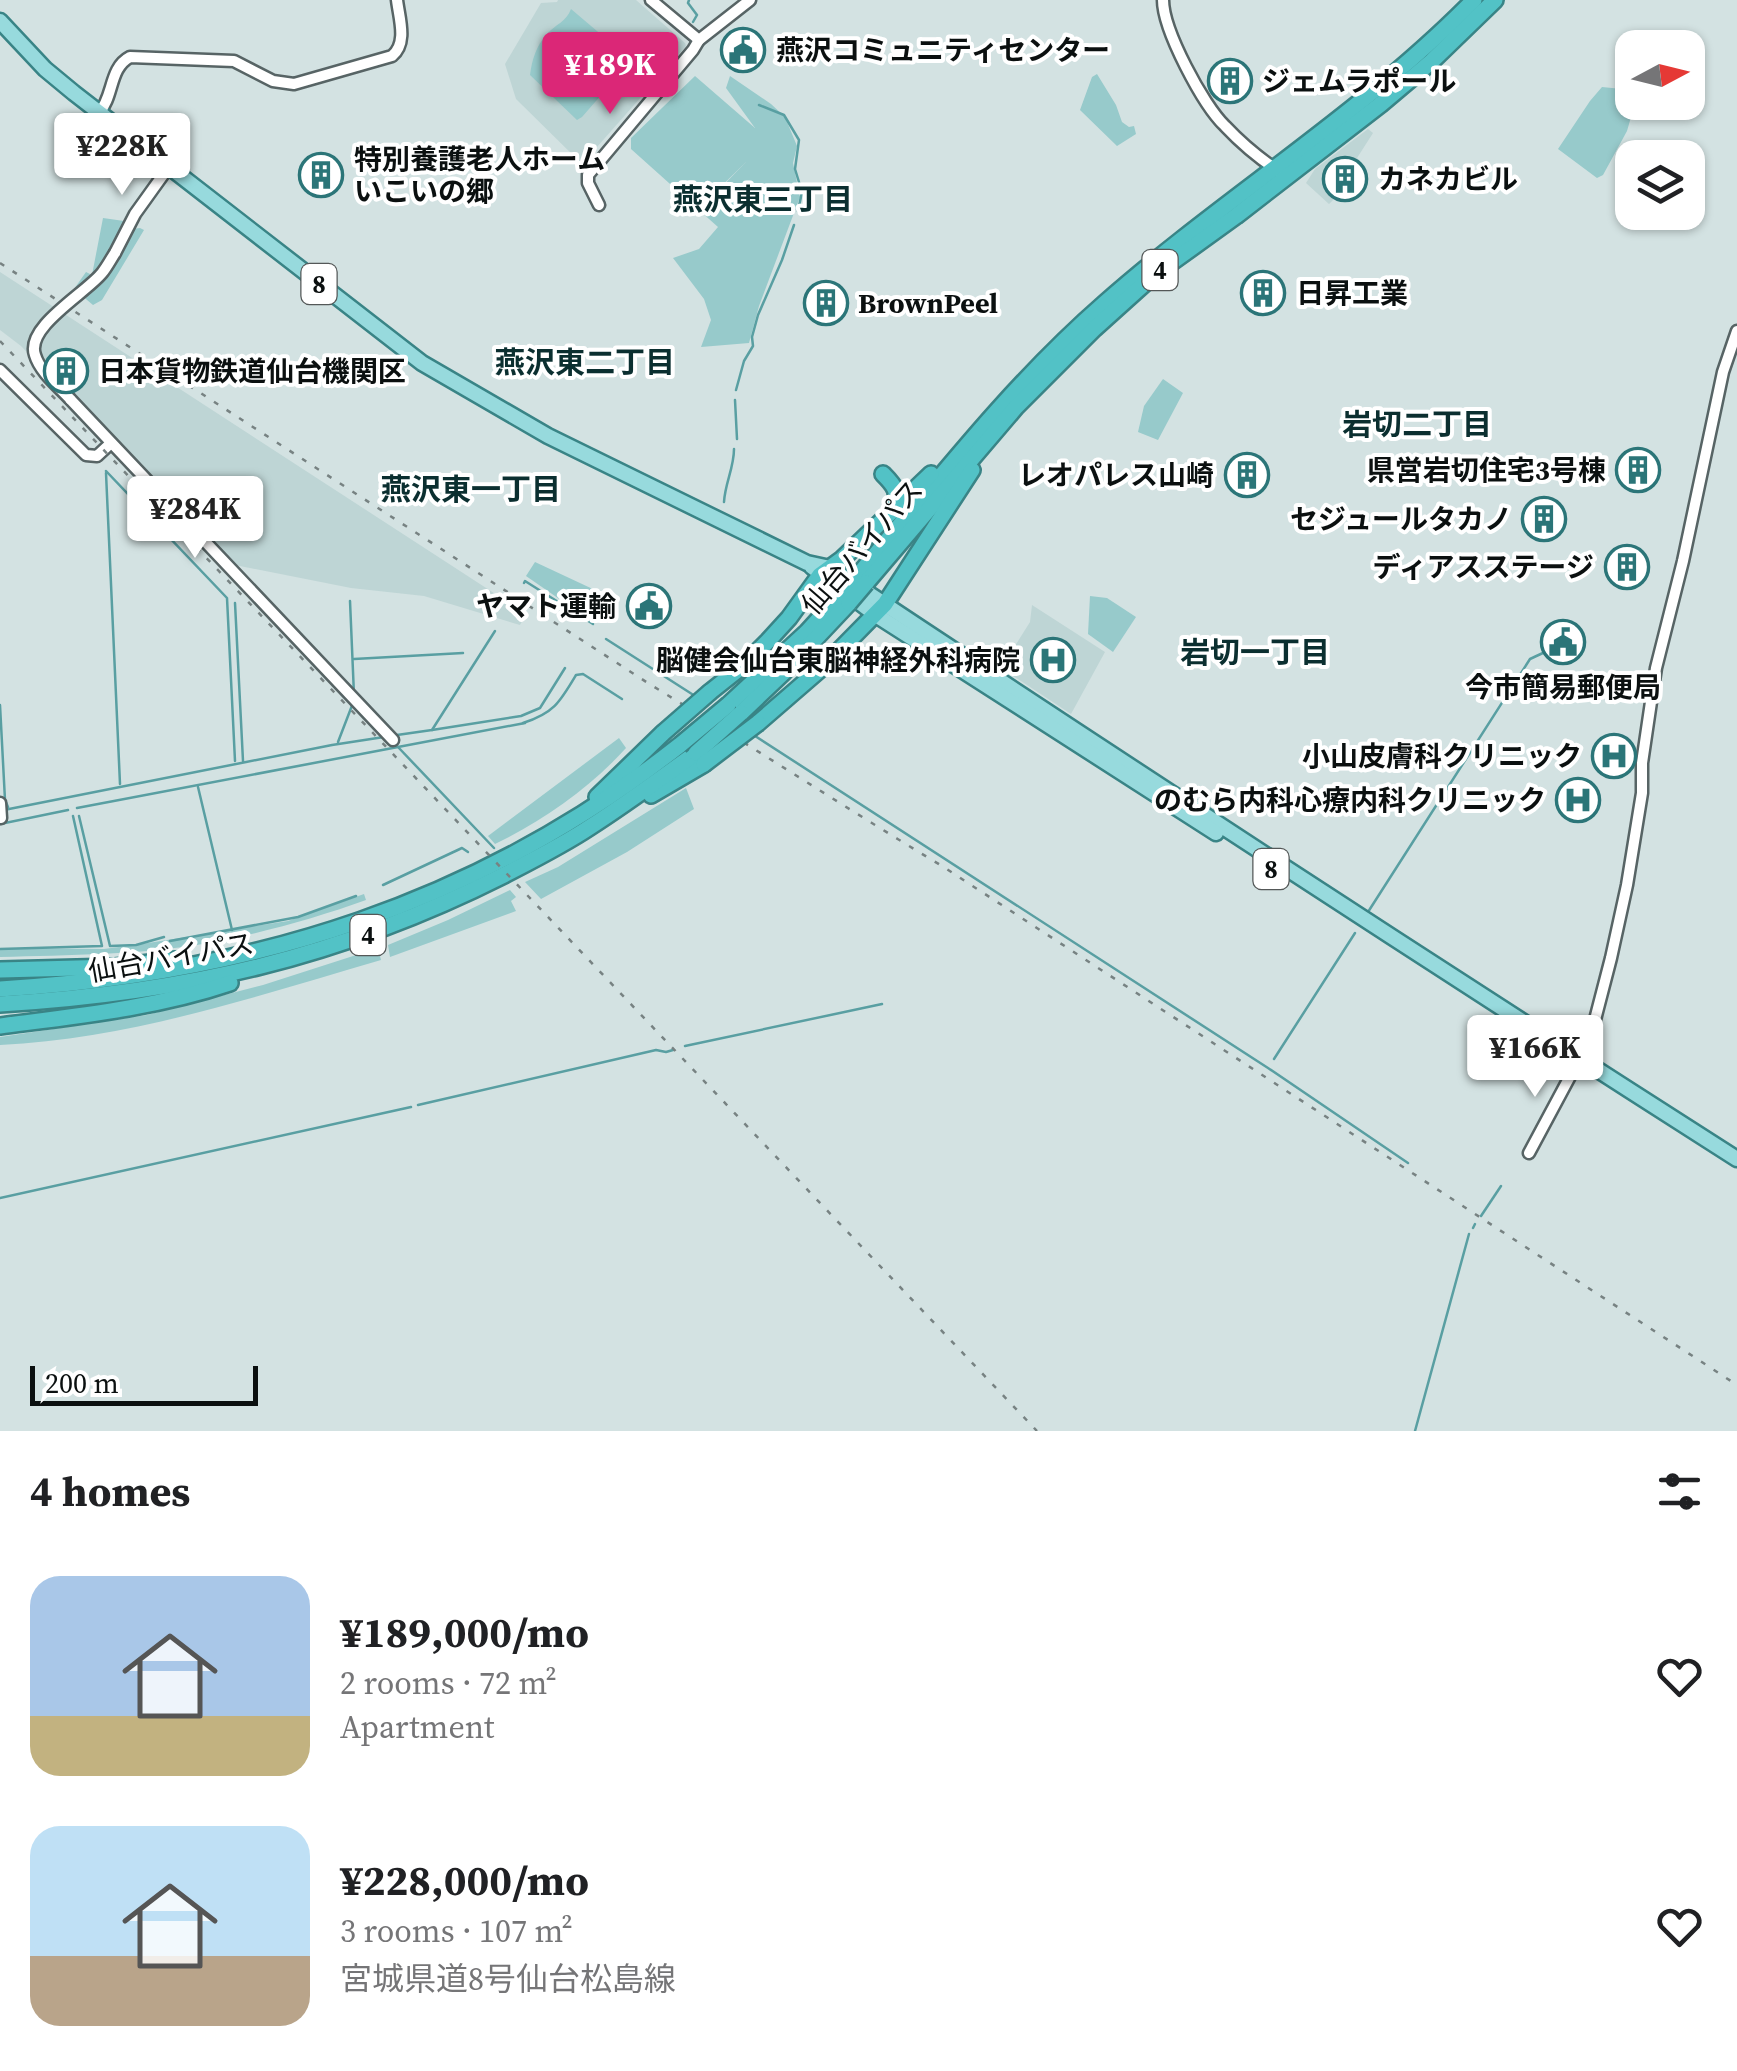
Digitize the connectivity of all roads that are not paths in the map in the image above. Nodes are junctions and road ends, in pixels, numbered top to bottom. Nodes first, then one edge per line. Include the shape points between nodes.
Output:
1 (397, 0) edge
2 (651, 0) edge
3 (750, 0) edge
4 (1163, 0) edge
5 (1474, 0) edge
6 (1495, 0) edge
7 (0, 21) edge
8 (700, 40) junction
9 (99, 113) junction
10 (168, 168) junction
11 (1280, 172) junction
12 (598, 205) dead end
13 (1737, 331) edge
14 (0, 370) edge
15 (990, 427) junction
16 (111, 443) junction
17 (920, 485) junction
18 (891, 511) junction
19 (825, 571) junction
20 (881, 610) junction
21 (735, 709) junction
22 (392, 738) dead end
23 (700, 759) junction
24 (0, 805) edge
25 (1, 817) edge
26 (585, 821) junction
27 (278, 955) junction
28 (0, 970) edge
29 (0, 989) edge
30 (0, 1004) edge
31 (0, 1026) edge
32 (1578, 1063) junction
33 (1529, 1153) dead end
34 (1737, 1159) edge
35 (1737, 1170) edge

1 - 9 street via 402,42 392,56 294,84 220,60 130,57 118,65
2 - 8 street
3 - 8 street
4 - 11 street via 1168,28 1211,110
5 - 11 highway, 仙台バイパス / 4
6 - 11 highway, 仙台バイパス / 4 via 1381,104
7 - 9 main road, 8 via 44,69
8 - 12 street via 588,174
9 - 10 main road, 8
10 - 16 street, bridge via 102,273 34,338 40,366
10 - 19 main road, 8 via 438,372 548,436
11 - 15 highway, 仙台バイパス / 4 via 1154,275
13 - 32 street via 1656,668 1628,885 1590,1039
14 - 16 street via 86,456 97,456
15 - 17 highway
15 - 20 highway
15 - 21 highway, 仙台バイパス / 4, bridge via 844,600
16 - 22 street
17 - 18 highway
17 - 18 highway via 883,474 897,490
18 - 19 highway
19 - 20 main road, 8
19 - 26 highway, bridge via 778,629 663,733
20 - 23 highway, bridge via 758,724
20 - 32 main road, 8
21 - 23 highway, 仙台バイパス / 4, bridge
21 - 26 highway, 仙台バイパス / 4, bridge
23 - 26 highway, 仙台バイパス / 4
24 - 25 street
26 - 27 highway, 仙台バイパス / 4 via 473,890 394,925
27 - 28 highway via 219,952 116,966
27 - 29 highway, 仙台バイパス / 4
27 - 30 highway, 仙台バイパス / 4 via 154,989
27 - 31 highway via 226,984 175,998
32 - 33 street
32 - 34 main road, 8
32 - 35 main road, 8

